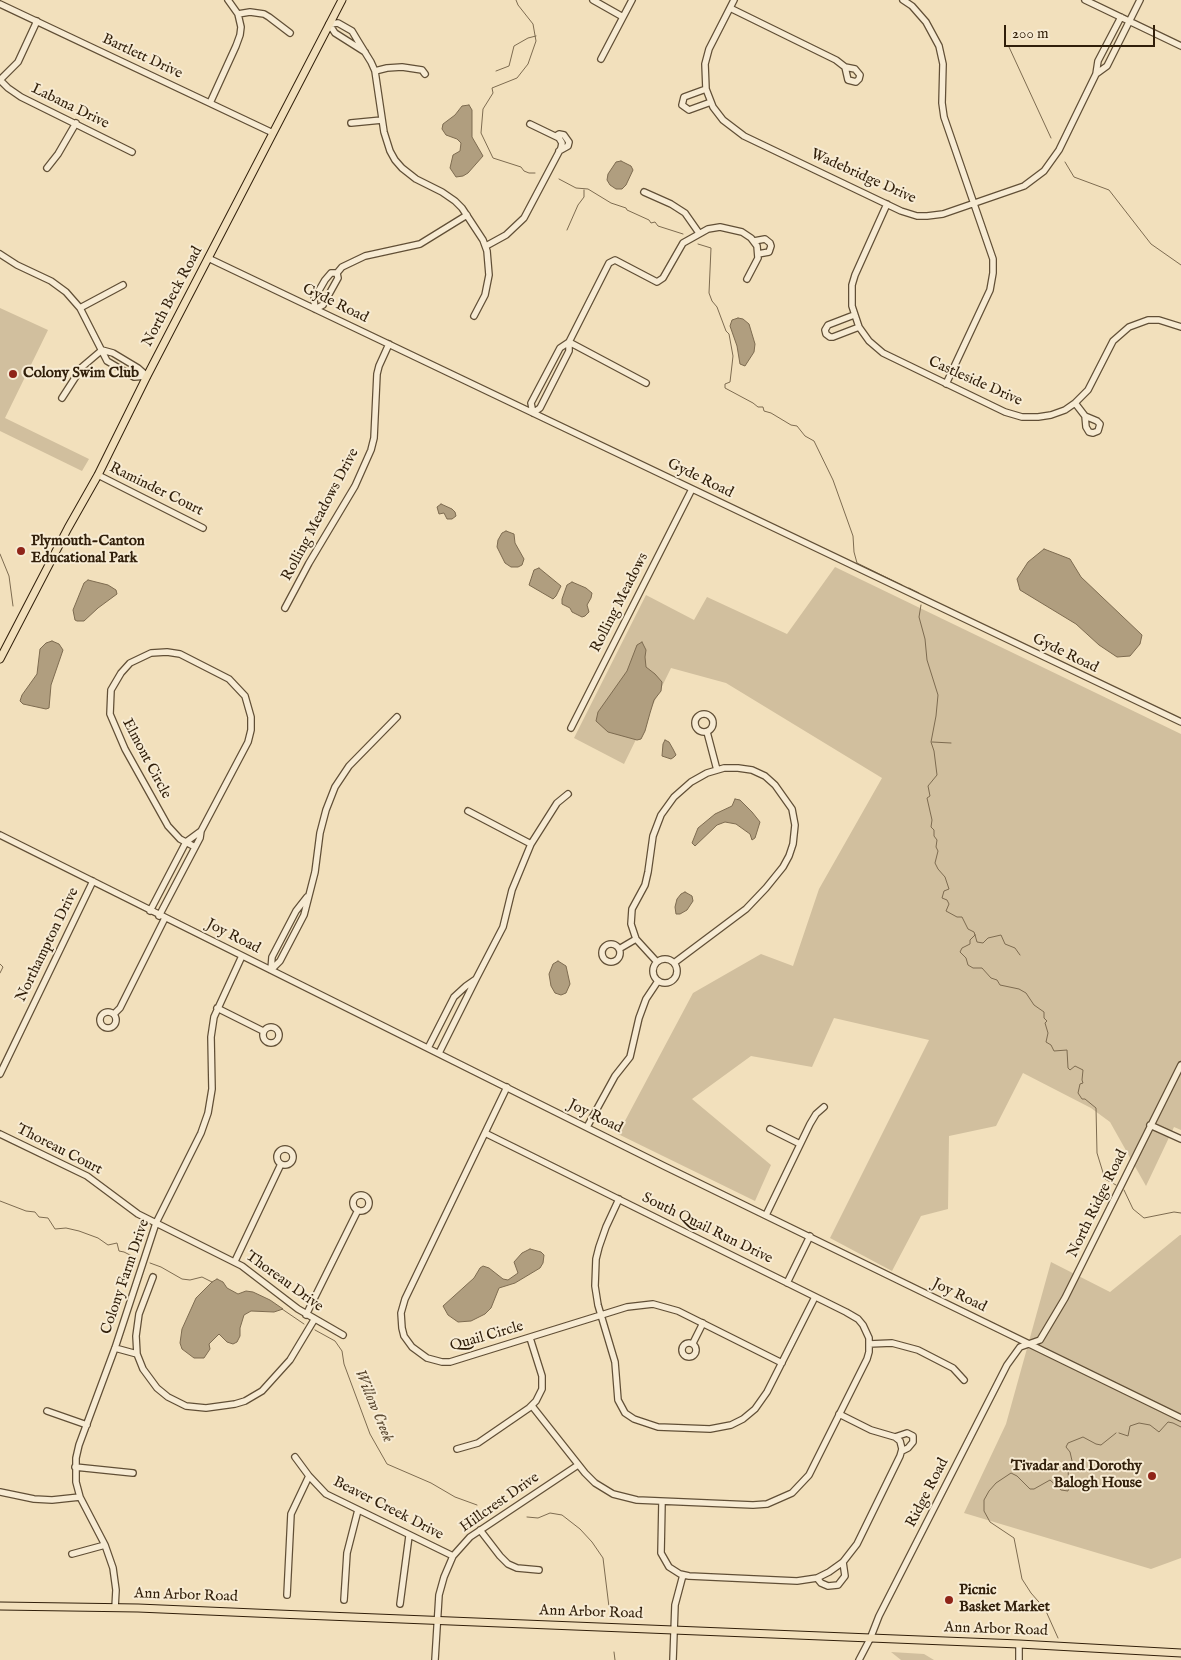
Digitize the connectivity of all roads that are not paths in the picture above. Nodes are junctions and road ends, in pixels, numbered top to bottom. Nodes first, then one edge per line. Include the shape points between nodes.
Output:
1 (228, 0) edge
2 (342, 0) edge
3 (593, 0) edge
4 (632, 0) edge
5 (734, 0) edge
6 (903, 0) edge
7 (1085, 0) edge
8 (1140, 0) edge
9 (0, 4) edge
10 (730, 8) junction
11 (238, 14) junction
12 (623, 17) junction
13 (1121, 17) junction
14 (38, 22) junction
15 (1130, 22) junction
16 (329, 24) junction
17 (290, 33) dead end
18 (1181, 46) edge
19 (365, 52) junction
20 (601, 59) dead end
21 (845, 67) dead end
22 (375, 71) junction
23 (425, 74) dead end
24 (1096, 74) junction
25 (0, 80) edge
26 (706, 86) junction
27 (711, 102) junction
28 (210, 103) junction
29 (382, 120) junction
30 (76, 123) junction
31 (351, 124) dead end
32 (530, 124) dead end
33 (273, 133) junction
34 (132, 152) dead end
35 (47, 168) dead end
36 (644, 192) dead end
37 (975, 203) junction
38 (887, 204) junction
39 (467, 215) junction
40 (699, 233) junction
41 (754, 241) junction
42 (486, 246) junction
43 (0, 254) edge
44 (758, 254) junction
45 (208, 258) junction
46 (336, 273) junction
47 (747, 279) dead end
48 (123, 285) dead end
49 (80, 308) junction
50 (315, 308) junction
51 (854, 315) junction
52 (474, 316) dead end
53 (859, 326) junction
54 (1181, 327) edge
55 (569, 342) junction
56 (389, 344) junction
57 (102, 350) junction
58 (146, 376) junction
59 (646, 383) dead end
60 (946, 384) junction
61 (62, 398) dead end
62 (1075, 403) junction
63 (533, 413) junction
64 (1085, 416) dead end
65 (98, 475) junction
66 (692, 489) junction
67 (203, 528) dead end
68 (285, 608) dead end
69 (0, 659) edge
70 (397, 717) dead end
71 (1181, 722) edge
72 (571, 728) dead end
73 (707, 732) dead end
74 (717, 770) junction
75 (568, 794) dead end
76 (468, 811) dead end
77 (201, 831) junction
78 (0, 835) edge
79 (186, 842) junction
80 (531, 844) junction
81 (195, 847) junction
82 (175, 862) junction
83 (185, 866) junction
84 (93, 881) junction
85 (165, 882) junction
86 (174, 886) junction
87 (308, 896) junction
88 (150, 911) junction
89 (162, 917) junction
90 (636, 939) junction
91 (618, 949) dead end
92 (242, 956) junction
93 (657, 962) junction
94 (674, 963) junction
95 (270, 970) junction
96 (476, 980) junction
97 (658, 981) junction
98 (217, 1008) junction
99 (114, 1014) dead end
100 (264, 1031) dead end
101 (428, 1048) junction
102 (440, 1053) junction
103 (1181, 1066) edge
104 (0, 1074) edge
105 (507, 1088) junction
106 (824, 1107) dead end
107 (1150, 1125) junction
108 (587, 1127) junction
109 (770, 1129) dead end
110 (485, 1133) junction
111 (0, 1134) edge
112 (1181, 1139) edge
113 (800, 1144) junction
114 (281, 1164) dead end
115 (619, 1199) junction
116 (358, 1210) dead end
117 (766, 1215) junction
118 (156, 1223) junction
119 (810, 1236) junction
120 (235, 1261) junction
121 (153, 1277) dead end
122 (787, 1283) junction
123 (815, 1297) junction
124 (306, 1315) junction
125 (601, 1315) junction
126 (314, 1320) junction
127 (703, 1323) junction
128 (343, 1335) dead end
129 (530, 1338) junction
130 (692, 1343) dead end
131 (870, 1344) junction
132 (1028, 1344) junction
133 (115, 1348) junction
134 (137, 1354) junction
135 (782, 1363) junction
136 (964, 1380) dead end
137 (532, 1406) junction
138 (47, 1411) dead end
139 (839, 1414) junction
140 (1181, 1418) edge
141 (86, 1425) junction
142 (895, 1437) junction
143 (457, 1449) dead end
144 (902, 1451) junction
145 (295, 1457) dead end
146 (578, 1465) junction
147 (75, 1467) junction
148 (133, 1473) dead end
149 (309, 1476) junction
150 (0, 1492) edge
151 (80, 1497) junction
152 (662, 1502) junction
153 (358, 1510) junction
154 (480, 1530) junction
155 (409, 1536) junction
156 (105, 1545) junction
157 (72, 1554) dead end
158 (453, 1556) junction
159 (843, 1562) junction
160 (539, 1570) dead end
161 (683, 1575) junction
162 (817, 1578) junction
163 (288, 1595) dead end
164 (344, 1600) dead end
165 (400, 1604) dead end
166 (0, 1606) edge
167 (115, 1608) junction
168 (437, 1621) junction
169 (673, 1631) junction
170 (870, 1639) junction
171 (1019, 1644) junction
172 (1181, 1652) edge
173 (435, 1660) edge
174 (673, 1660) edge
175 (859, 1660) edge
176 (1018, 1660) edge

1 - 11 street
2 - 16 main road, North Beck Road
3 - 12 street
4 - 12 street
5 - 10 street
6 - 37 street via 926,22 939,46 943,64 944,117
7 - 13 street
8 - 15 street, Wadebridge Drive
9 - 14 street, Bartlett Drive
10 - 21 street
10 - 26 street via 707,55
11 - 17 street via 264,14
11 - 28 street via 238,41
12 - 20 street
13 - 15 street
13 - 24 street, Wadebridge Drive via 1098,61
14 - 25 street via 18,62
14 - 28 street, Bartlett Drive
15 - 18 street
15 - 24 street, Wadebridge Drive via 1107,66
16 - 19 street via 335,33
16 - 19 street via 338,23 352,31
16 - 33 main road, North Beck Road
19 - 22 street
22 - 23 street via 402,67 422,70
22 - 29 street
24 - 37 street, Wadebridge Drive via 1055,157 1044,172 1024,186
25 - 30 street, Labana Drive via 21,97
26 - 27 street, Wadebridge Drive
26 - 27 street via 684,97 682,105 689,110
27 - 38 street, Wadebridge Drive via 723,120 739,133
28 - 33 street, Bartlett Drive
29 - 31 street
29 - 39 street via 388,146 402,168 451,198
30 - 34 street, Labana Drive
30 - 35 street
32 - 42 street via 556,136 562,143 560,151 524,218 512,231
33 - 45 main road, North Beck Road
36 - 40 street via 685,213
37 - 38 street, Wadebridge Drive via 927,216 908,214
37 - 60 street via 992,253 993,280
38 - 51 street, Castleside Drive via 854,275
39 - 42 street
39 - 46 street via 420,244 366,256
40 - 41 street via 720,227 742,232
40 - 55 street via 683,243 663,278 657,282 615,260 609,263
41 - 44 street
41 - 44 street via 765,239 770,242 769,252
42 - 52 street via 490,266 488,283
43 - 49 street via 60,287
44 - 47 street
45 - 50 street, Gyde Road
45 - 58 main road, North Beck Road
46 - 50 street via 338,278 323,305
46 - 50 street via 331,273 325,280 314,300
48 - 49 street
49 - 57 street
50 - 56 street, Gyde Road
51 - 53 street, Castleside Drive
51 - 53 street via 828,325 826,334 833,337
53 - 60 street, Castleside Drive via 883,353
54 - 62 street, Castleside Drive via 1148,320 1124,330 1114,341 1088,390
55 - 59 street
55 - 63 street via 570,352 540,408
55 - 63 street via 560,348 531,403
56 - 63 street, Gyde Road
56 - 68 street, Rolling Meadows Drive via 377,374 371,450 355,486
57 - 58 street via 113,353
57 - 58 street via 107,361 133,377
57 - 61 street via 82,366
58 - 65 main road, North Beck Road
60 - 62 street, Castleside Drive via 1022,417 1051,415
62 - 64 street
63 - 66 street, Gyde Road
65 - 67 street, Raminder Court
65 - 69 main road, North Beck Road
66 - 71 street, Gyde Road
66 - 72 street, Rolling Meadows
70 - 87 street via 349,766 335,787 320,833
73 - 74 street
74 - 90 street via 690,782 661,815 653,836 646,878 632,909 631,924
74 - 94 street via 752,770 775,785 792,809 795,825 793,844 783,866 746,909
75 - 80 street via 557,803
76 - 80 street
77 - 79 street, Elmont Circle
77 - 79 street, Elmont Circle via 248,742 250,711 241,691 229,679 180,654 151,653 130,663 121,673 111,690 110,714 125,749 168,826
77 - 81 street, Elmont Circle
78 - 84 street, Joy Road
79 - 81 street, Elmont Circle
79 - 82 street, Elmont Circle
80 - 96 street via 512,890 503,927
81 - 83 street, Elmont Circle
82 - 83 street
82 - 85 street, Elmont Circle
83 - 86 street, Elmont Circle
84 - 88 street, Joy Road
84 - 104 street, Northampton Drive
85 - 86 street
85 - 88 street, Elmont Circle
86 - 89 street, Elmont Circle
87 - 95 street via 282,936
87 - 95 street via 304,915 280,960
88 - 89 street, Joy Road
89 - 92 street, Joy Road
89 - 99 street, Elmont Circle via 120,1008
90 - 91 street
90 - 93 street
92 - 95 street, Joy Road
92 - 98 street, Colony Farm Drive
93 - 94 street via 665,959
93 - 97 street via 653,974
94 - 97 street via 675,977 667,983
95 - 101 street, Joy Road
96 - 101 street via 454,998
96 - 102 street
97 - 108 street via 639,1018 630,1057 615,1076
98 - 100 street
98 - 118 street, Colony Farm Drive via 211,1037 212,1088 208,1113
101 - 102 street, Joy Road
102 - 105 street, Joy Road
103 - 107 street, North Ridge Road
105 - 108 street, Joy Road
105 - 110 street, Quail Circle
106 - 113 street via 816,1114
107 - 112 street
107 - 132 street, North Ridge Road via 1065,1298 1040,1340
108 - 117 street, Joy Road
109 - 113 street
110 - 115 street, South Quail Run Drive
110 - 129 street, Quail Circle via 405,1299 401,1312 402,1328 416,1352 442,1362
111 - 118 street, Thoreau Court via 87,1176 129,1208
113 - 117 street
114 - 120 street
115 - 122 street, South Quail Run Drive
115 - 125 street via 603,1234 596,1260
116 - 124 street
117 - 119 street, Joy Road
118 - 120 street, Thoreau Drive
118 - 133 street, Colony Farm Drive
119 - 122 street
119 - 132 street, Joy Road
120 - 124 street, Thoreau Drive
121 - 134 street via 139,1314
122 - 123 street, South Quail Run Drive
123 - 131 street, South Quail Run Drive via 858,1320 866,1330
123 - 135 street
124 - 126 street, Thoreau Drive
125 - 127 street, Quail Circle via 653,1304
125 - 129 street, Quail Circle
125 - 135 street via 615,1362 620,1404 628,1415 652,1426 710,1429 736,1422 761,1403
126 - 128 street, Thoreau Drive
126 - 134 street via 290,1360 270,1384 254,1397 235,1404 198,1408 174,1401 152,1382
127 - 130 street
127 - 135 street, Quail Circle
129 - 137 street via 542,1382 540,1395
131 - 136 street via 908,1346 953,1368
131 - 139 street via 867,1359
132 - 140 street, Joy Road
132 - 170 street, Ridge Road via 1020,1348 1007,1365
133 - 134 street
133 - 141 street, Colony Farm Drive
137 - 143 street via 478,1443
137 - 146 street
138 - 141 street
139 - 142 street
139 - 152 street via 809,1475 783,1498 752,1506
141 - 147 street, Colony Farm Drive
142 - 144 street
142 - 144 street via 907,1433 913,1436 913,1442
144 - 159 street via 857,1544
145 - 149 street, Beaver Creek Drive
146 - 152 street via 595,1483 613,1494 631,1500
146 - 154 street, Hillcrest Drive
147 - 148 street
147 - 151 street, Colony Farm Drive
149 - 153 street, Beaver Creek Drive via 326,1494
149 - 163 street via 291,1514
150 - 151 street via 34,1500
151 - 156 street, Colony Farm Drive
152 - 161 street via 661,1553 669,1567
153 - 155 street, Beaver Creek Drive
153 - 164 street via 347,1553
154 - 158 street, Hillcrest Drive
154 - 160 street via 508,1564
155 - 158 street, Beaver Creek Drive
155 - 165 street
156 - 157 street
156 - 167 street, Colony Farm Drive via 114,1574
158 - 168 street, Hillcrest Drive via 442,1583
159 - 162 street
159 - 162 street via 845,1576 838,1585 824,1585
161 - 162 street via 797,1581
161 - 169 street via 675,1605
166 - 167 main road, Ann Arbor Road
167 - 168 main road, Ann Arbor Road
168 - 169 main road, Ann Arbor Road
168 - 173 street, Hillcrest Drive
169 - 170 main road, Ann Arbor Road
169 - 174 street
170 - 171 main road, Ann Arbor Road
170 - 175 street, Ridge Road
171 - 172 main road, Ann Arbor Road
171 - 176 street

